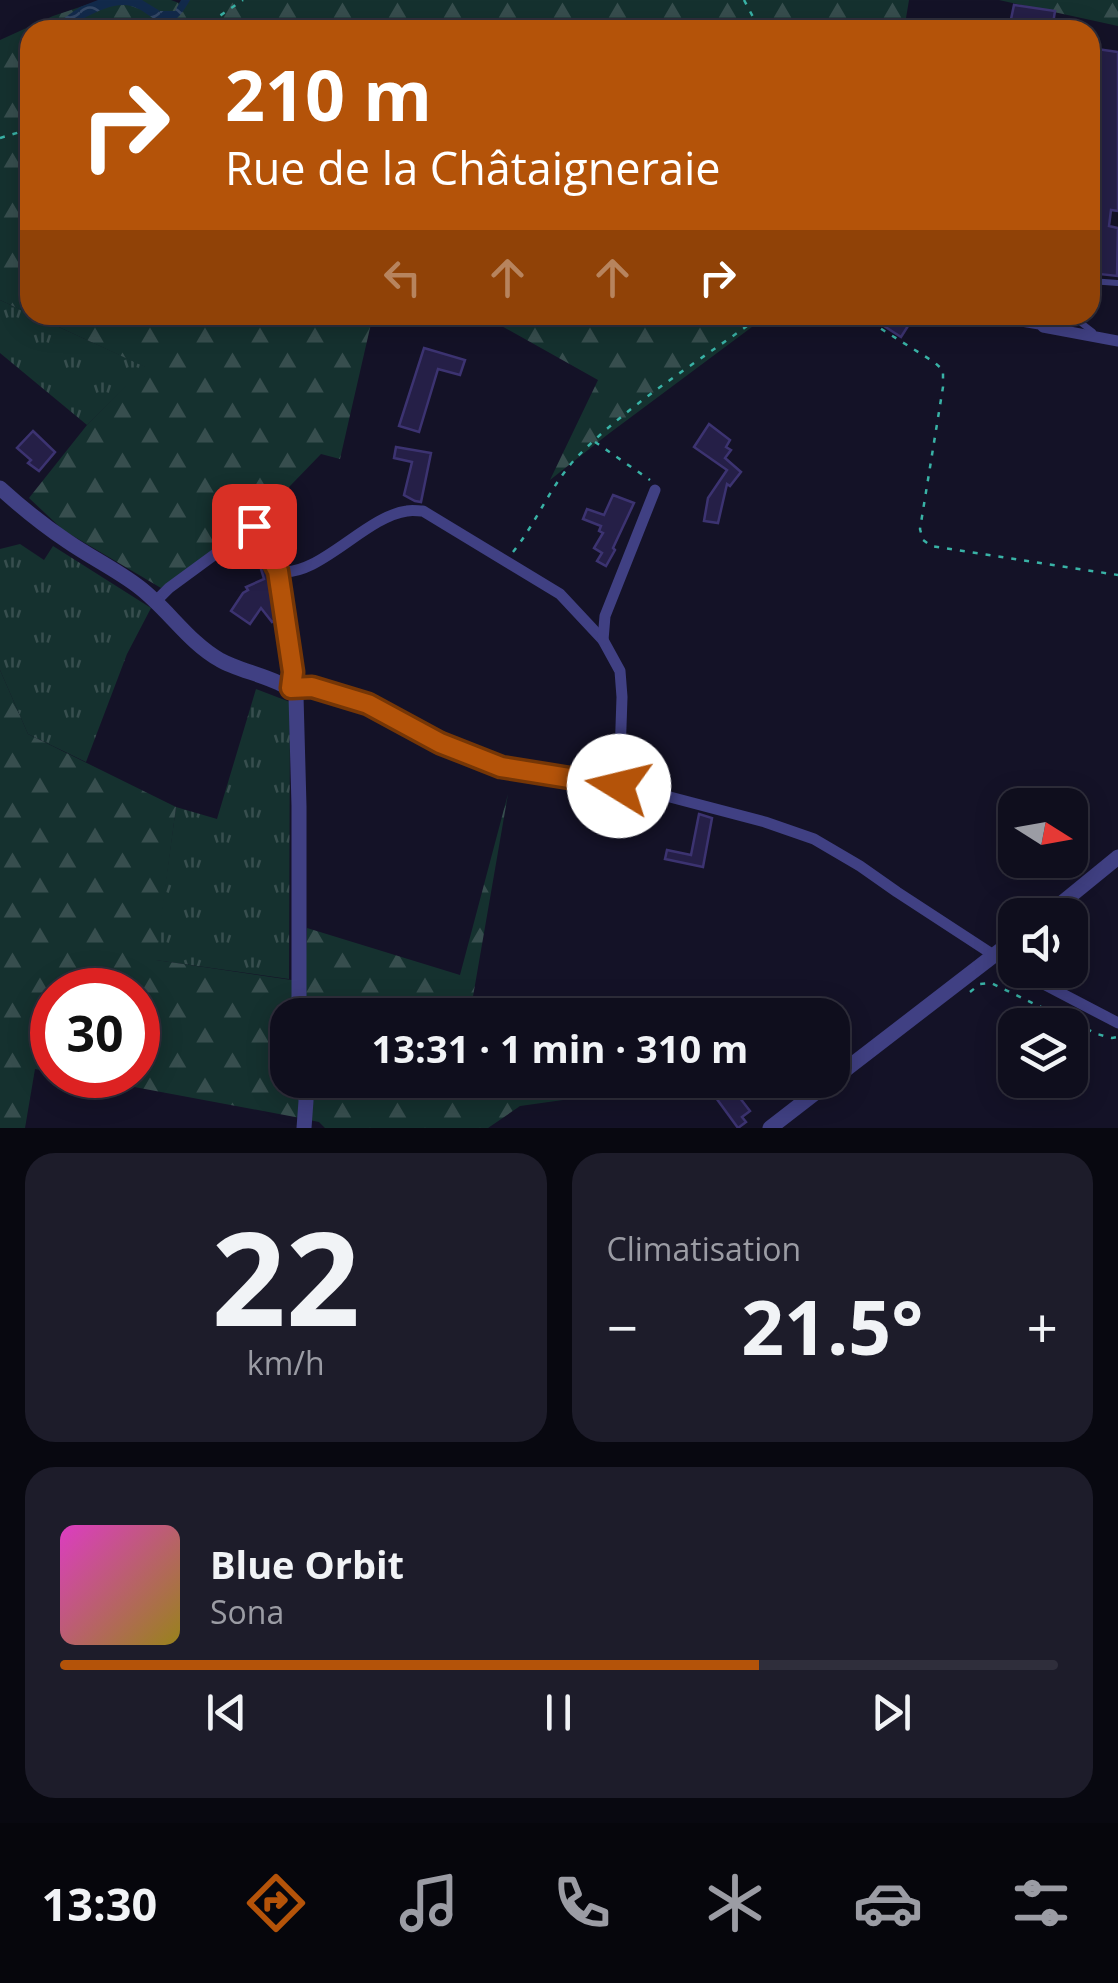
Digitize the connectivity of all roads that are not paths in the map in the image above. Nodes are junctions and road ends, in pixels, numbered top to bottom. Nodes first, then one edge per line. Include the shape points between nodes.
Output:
1 (1031, 325) edge
2 (1083, 325) edge
3 (1043, 327) joint
4 (1118, 340) edge
5 (0, 488) edge
6 (655, 490) road end
7 (278, 571) junction
8 (156, 601) junction
9 (603, 640) junction
10 (291, 688) junction
11 (619, 786) junction
12 (1118, 857) edge
13 (1068, 898) edge
14 (998, 953) edge
15 (994, 956) junction
16 (998, 959) edge
17 (1051, 988) edge
18 (299, 998) edge
19 (1118, 1023) edge
20 (850, 1066) edge
21 (306, 1098) edge
22 (809, 1098) edge
23 (304, 1128) edge
24 (770, 1128) edge

1 - 3 lane
2 - 4 lane
3 - 4 street
5 - 8 street
6 - 9 street via 605,616
7 - 8 street via 254,526
7 - 9 street via 310,565 388,517 423,511 560,594
7 - 10 street
8 - 10 street via 209,654
9 - 11 street via 620,671
10 - 11 street via 312,687 368,704 501,767
10 - 18 street via 298,725
11 - 15 street via 814,840
12 - 13 street
14 - 15 street
15 - 16 street
15 - 20 street
17 - 19 street
21 - 23 street
22 - 24 street

